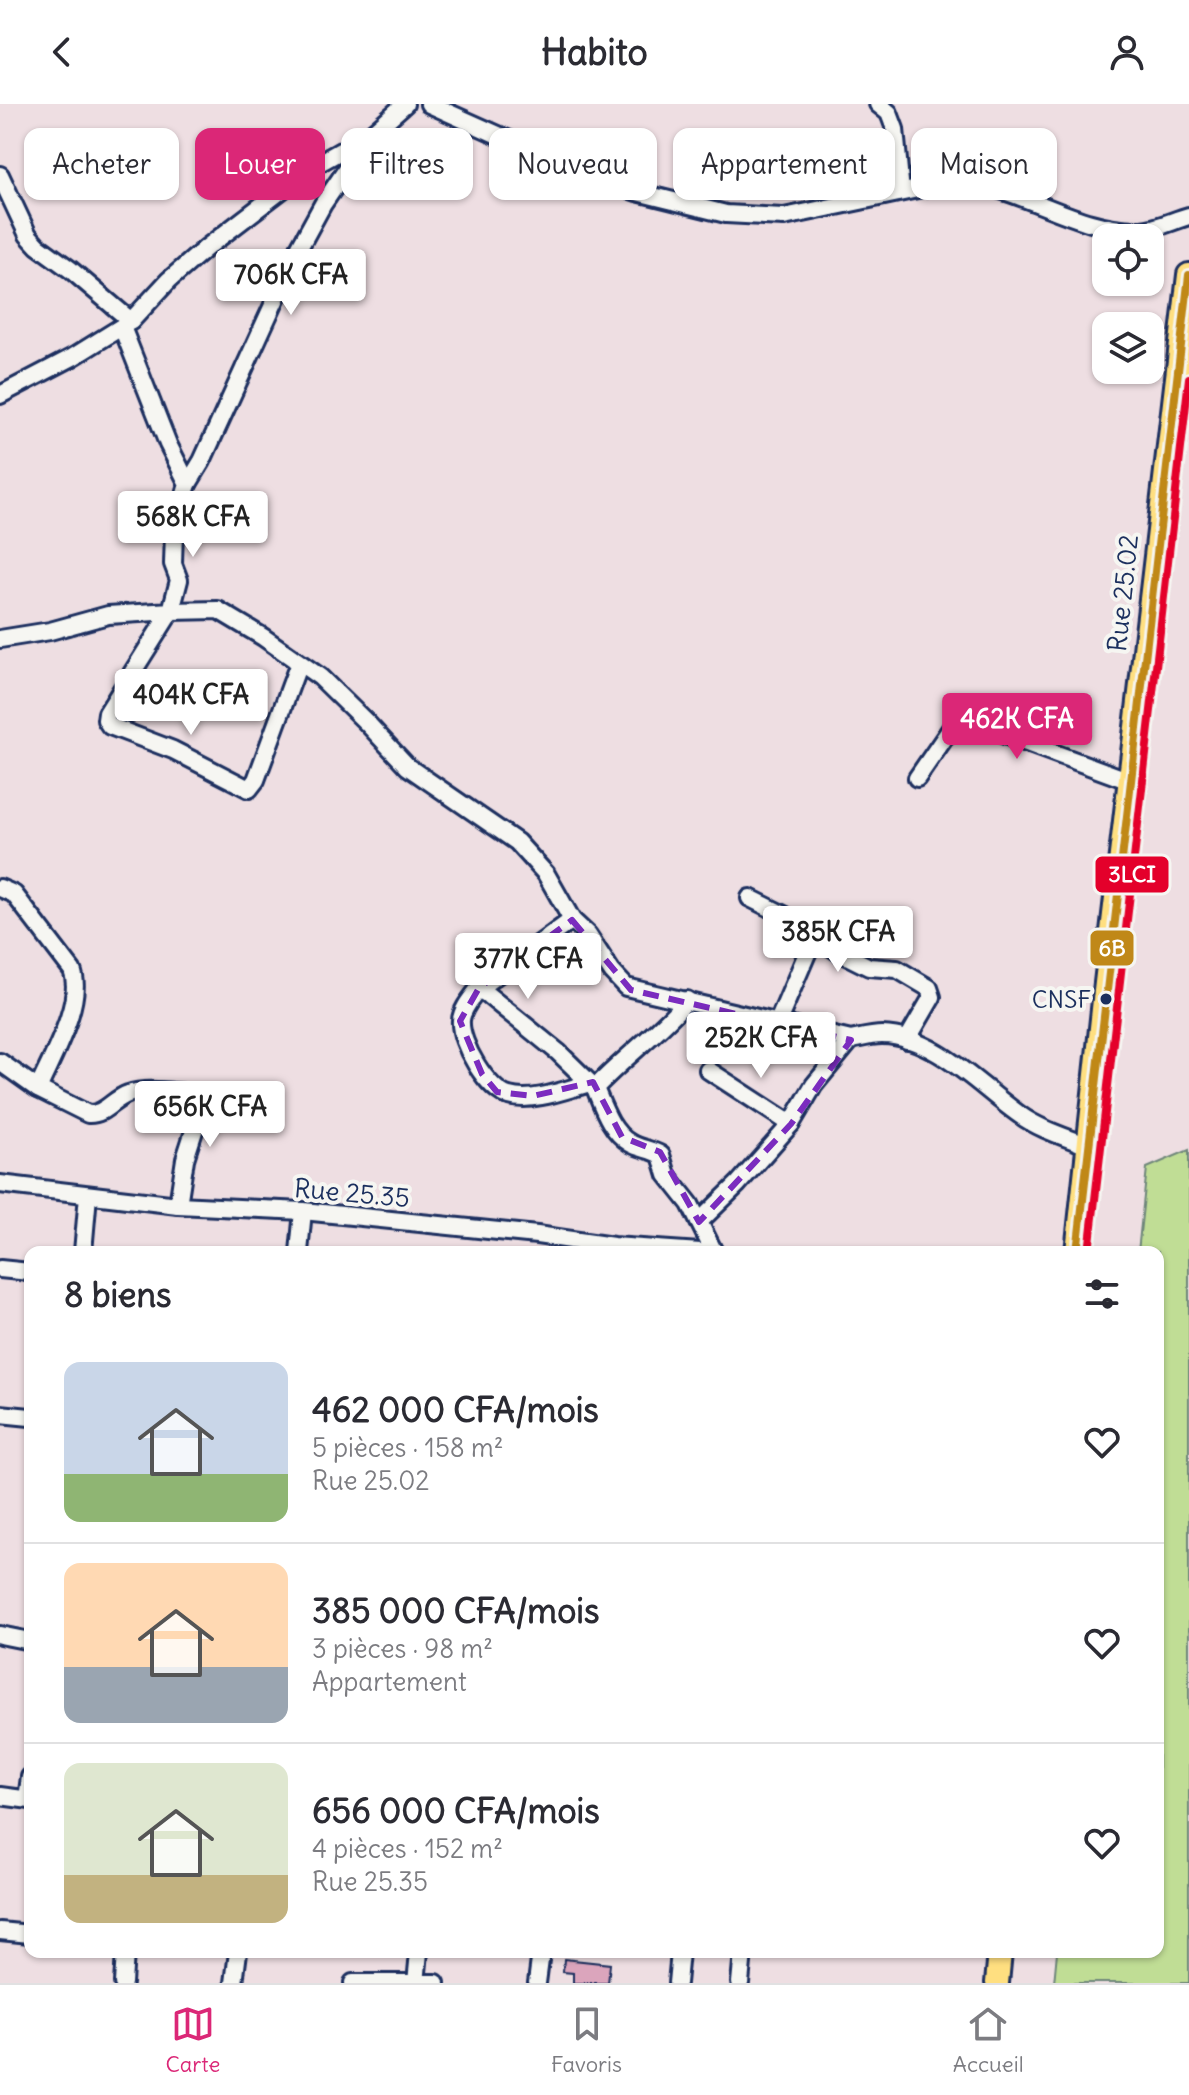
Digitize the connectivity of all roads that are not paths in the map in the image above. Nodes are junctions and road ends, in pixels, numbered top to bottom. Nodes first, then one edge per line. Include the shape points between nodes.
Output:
1 (405, 104) edge
2 (429, 104) edge
3 (878, 104) edge
4 (378, 128) edge
5 (341, 151) edge
6 (0, 175) edge
7 (341, 178) edge
8 (901, 192) junction
9 (1189, 216) edge
10 (1189, 275) edge
11 (126, 324) junction
12 (0, 395) edge
13 (188, 484) junction
14 (171, 611) junction
15 (0, 639) edge
16 (299, 663) junction
17 (917, 778) dead end
18 (1130, 781) junction
19 (0, 888) edge
20 (750, 898) dead end
21 (572, 920) junction
22 (814, 937) junction
23 (479, 988) junction
24 (687, 1000) junction
25 (777, 1024) junction
26 (851, 1040) junction
27 (907, 1040) junction
28 (0, 1062) edge
29 (708, 1070) dead end
30 (592, 1085) junction
31 (38, 1089) junction
32 (791, 1124) junction
33 (1088, 1146) junction
34 (0, 1184) edge
35 (88, 1195) junction
36 (178, 1205) junction
37 (303, 1211) junction
38 (699, 1222) junction
39 (84, 1246) edge
40 (300, 1246) edge
41 (596, 1246) edge
42 (711, 1246) edge
43 (1078, 1246) edge
44 (0, 1269) edge
45 (24, 1271) edge
46 (0, 1414) edge
47 (24, 1416) edge
48 (0, 1635) edge
49 (24, 1640) edge
50 (0, 1796) edge
51 (24, 1798) edge
52 (0, 1931) edge
53 (24, 1933) edge
54 (125, 1958) edge
55 (237, 1958) edge
56 (418, 1958) edge
57 (540, 1958) edge
58 (679, 1958) edge
59 (742, 1958) edge
60 (999, 1958) edge
61 (416, 1982) edge
62 (123, 1983) edge
63 (234, 1983) edge
64 (353, 1983) edge
65 (436, 1983) edge
66 (537, 1983) edge
67 (677, 1983) edge
68 (740, 1983) edge
69 (997, 1983) edge

1 - 4 street
2 - 8 street via 585,174 726,214 784,217
3 - 8 street via 889,113 895,129
5 - 11 street via 206,248
6 - 11 street via 28,235
7 - 13 street via 299,248
8 - 9 street via 956,181 983,183 1102,226 1143,230
10 - 18 main road, Rue 25.02
11 - 12 street
11 - 13 street via 168,444
13 - 14 street via 174,532 173,564 179,580
14 - 15 street via 108,615
14 - 16 street via 218,610
14 - 16 street via 106,720 247,790 256,780
16 - 21 street via 342,698 408,767 517,842 546,874
17 - 18 street via 961,714
18 - 33 main road, Rue 25.02
19 - 31 street via 14,894 75,978 69,1013
20 - 22 street
21 - 23 street
21 - 24 street via 626,987
22 - 25 street
22 - 27 street via 869,967 897,969 929,988 930,1001
23 - 30 street
23 - 30 street via 460,1021 482,1074 497,1092 513,1098
24 - 25 street
24 - 30 street
25 - 26 street
26 - 27 street via 886,1035
26 - 32 street
27 - 33 street via 963,1070 1023,1118
28 - 31 street
29 - 32 street
30 - 38 street via 622,1137 661,1155 667,1175
31 - 36 street via 88,1114 129,1094 200,1096
32 - 38 street
33 - 43 main road, Rue 25.02
34 - 35 street, Rue 25.35
35 - 36 street, Rue 25.35
35 - 39 street
36 - 37 street, Rue 25.35
37 - 40 street
37 - 41 street, Rue 25.35 via 521,1233
38 - 42 street
44 - 45 street
46 - 47 street
48 - 49 street
50 - 51 street
52 - 53 street
54 - 62 street
55 - 63 street
56 - 61 street
57 - 66 street
58 - 67 street
59 - 68 street
60 - 69 main road
61 - 64 street
61 - 65 street

